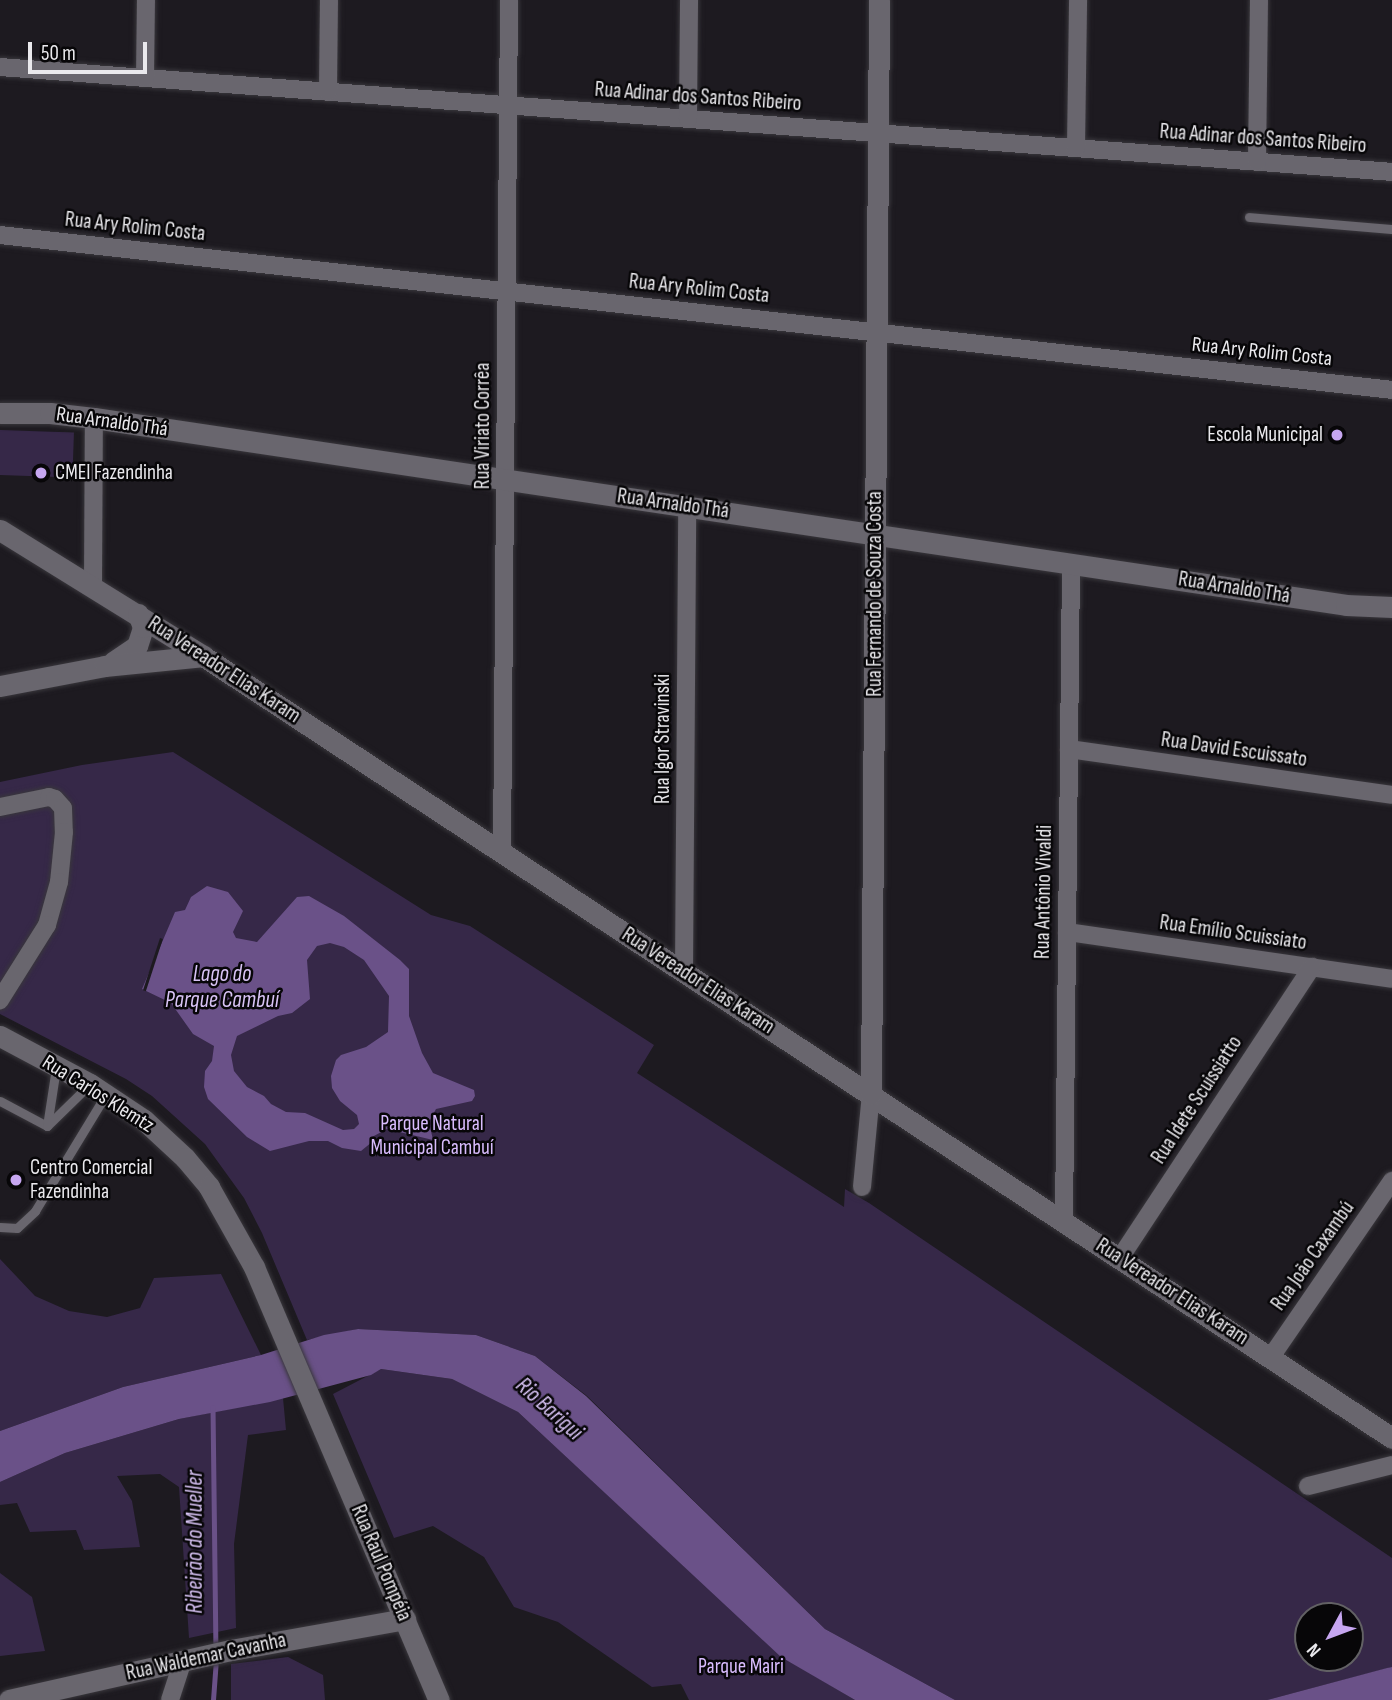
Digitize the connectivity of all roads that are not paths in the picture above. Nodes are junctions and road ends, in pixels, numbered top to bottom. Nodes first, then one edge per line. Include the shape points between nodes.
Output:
1 (146, 0) edge
2 (329, 0) edge
3 (509, 0) edge
4 (689, 0) edge
5 (879, 0) edge
6 (1077, 0) edge
7 (1259, 0) edge
8 (0, 67) edge
9 (145, 78) junction
10 (328, 92) junction
11 (508, 105) junction
12 (688, 119) junction
13 (878, 133) junction
14 (1076, 148) junction
15 (1257, 162) junction
16 (1392, 172) edge
17 (1249, 217) dead end
18 (1392, 229) edge
19 (0, 235) edge
20 (507, 291) junction
21 (877, 332) junction
22 (1392, 390) edge
23 (0, 413) edge
24 (94, 418) junction
25 (505, 479) junction
26 (687, 506) junction
27 (0, 530) edge
28 (875, 534) junction
29 (1071, 563) junction
30 (93, 585) junction
31 (1346, 605) junction
32 (1392, 607) edge
33 (138, 614) junction
34 (1392, 618) edge
35 (203, 656) junction
36 (105, 666) junction
37 (0, 686) edge
38 (1069, 749) junction
39 (1392, 795) edge
40 (0, 807) edge
41 (502, 852) junction
42 (1067, 932) junction
43 (1312, 967) junction
44 (684, 972) junction
45 (1392, 979) edge
46 (0, 1000) edge
47 (0, 1036) edge
48 (56, 1066) junction
49 (98, 1089) junction
50 (871, 1094) junction
51 (0, 1101) edge
52 (47, 1126) junction
53 (1392, 1181) edge
54 (862, 1187) dead end
55 (1063, 1221) junction
56 (0, 1227) edge
57 (1120, 1258) junction
58 (1271, 1357) junction
59 (322, 1426) joint
60 (1392, 1438) edge
61 (1392, 1465) edge
62 (1308, 1486) dead end
63 (405, 1619) junction
64 (191, 1658) junction
65 (9, 1700) edge
66 (170, 1700) edge
67 (439, 1700) edge

1 - 9 street
2 - 10 street
3 - 11 street, Rua Viriato Corrêa
4 - 12 street
5 - 13 main road, Rua Fernando de Souza Costa
6 - 14 street
7 - 15 street
8 - 9 street, Rua Adinar dos Santos Ribeiro
9 - 10 street, Rua Adinar dos Santos Ribeiro
10 - 11 street, Rua Adinar dos Santos Ribeiro
11 - 12 street, Rua Adinar dos Santos Ribeiro
11 - 20 street, Rua Viriato Corrêa
12 - 13 street, Rua Adinar dos Santos Ribeiro
13 - 14 street, Rua Adinar dos Santos Ribeiro
13 - 21 main road, Rua Fernando de Souza Costa
14 - 15 street, Rua Adinar dos Santos Ribeiro
15 - 16 street, Rua Adinar dos Santos Ribeiro
17 - 18 lane
19 - 20 street, Rua Ary Rolim Costa
20 - 21 street, Rua Ary Rolim Costa
20 - 25 street, Rua Viriato Corrêa
21 - 22 street, Rua Ary Rolim Costa
21 - 28 main road, Rua Fernando de Souza Costa
23 - 24 main road, Rua Arnaldo Thá
24 - 25 main road, Rua Arnaldo Thá
24 - 30 street
25 - 26 main road, Rua Arnaldo Thá
25 - 41 street, Rua Viriato Corrêa
26 - 28 main road, Rua Arnaldo Thá
26 - 44 street, Rua Igor Stravinski
27 - 30 main road, Rua Vereador Elias Karam
28 - 29 main road, Rua Arnaldo Thá
28 - 50 main road, Rua Fernando de Souza Costa
29 - 31 main road, Rua Arnaldo Thá
29 - 38 street, Rua Antônio Vivaldi
30 - 33 main road, Rua Vereador Elias Karam
31 - 32 main road, Rua Arnaldo Thá
31 - 34 main road, Rua Arnaldo Thá
33 - 35 main road, Rua Vereador Elias Karam
33 - 36 main road via 143,627 137,646
35 - 36 main road
35 - 41 main road, Rua Vereador Elias Karam
36 - 37 main road
38 - 39 street, Rua David Escuissato
38 - 42 street, Rua Antônio Vivaldi
40 - 46 street via 55,799 63,808 64,832 50,915 31,955
41 - 44 main road, Rua Vereador Elias Karam
42 - 43 street, Rua Emílio Scuissiato
42 - 55 street, Rua Antônio Vivaldi
43 - 45 street, Rua Emílio Scuissiato
43 - 57 street, Rua Idete Scuissiatto
44 - 50 main road, Rua Vereador Elias Karam
47 - 48 main road, Rua Carlos Klemtz
48 - 49 main road, Rua Carlos Klemtz
48 - 52 lane
49 - 52 lane
49 - 56 lane via 35,1211 17,1228
49 - 59 main road, Rua Carlos Klemtz via 166,1138 209,1187 240,1237
50 - 54 street, Rua Fernando de Souza Costa
50 - 55 main road, Rua Vereador Elias Karam
51 - 52 lane
53 - 58 street, Rua João Caxambú
55 - 57 main road, Rua Vereador Elias Karam
57 - 58 main road, Rua Vereador Elias Karam
58 - 60 main road, Rua Vereador Elias Karam
59 - 63 main road, Rua Raul Pompéia
61 - 62 street
63 - 64 main road, Rua Waldemar Cavanha
63 - 67 main road, Rua Raul Pompéia
64 - 65 main road, Rua Waldemar Cavanha
64 - 66 street

